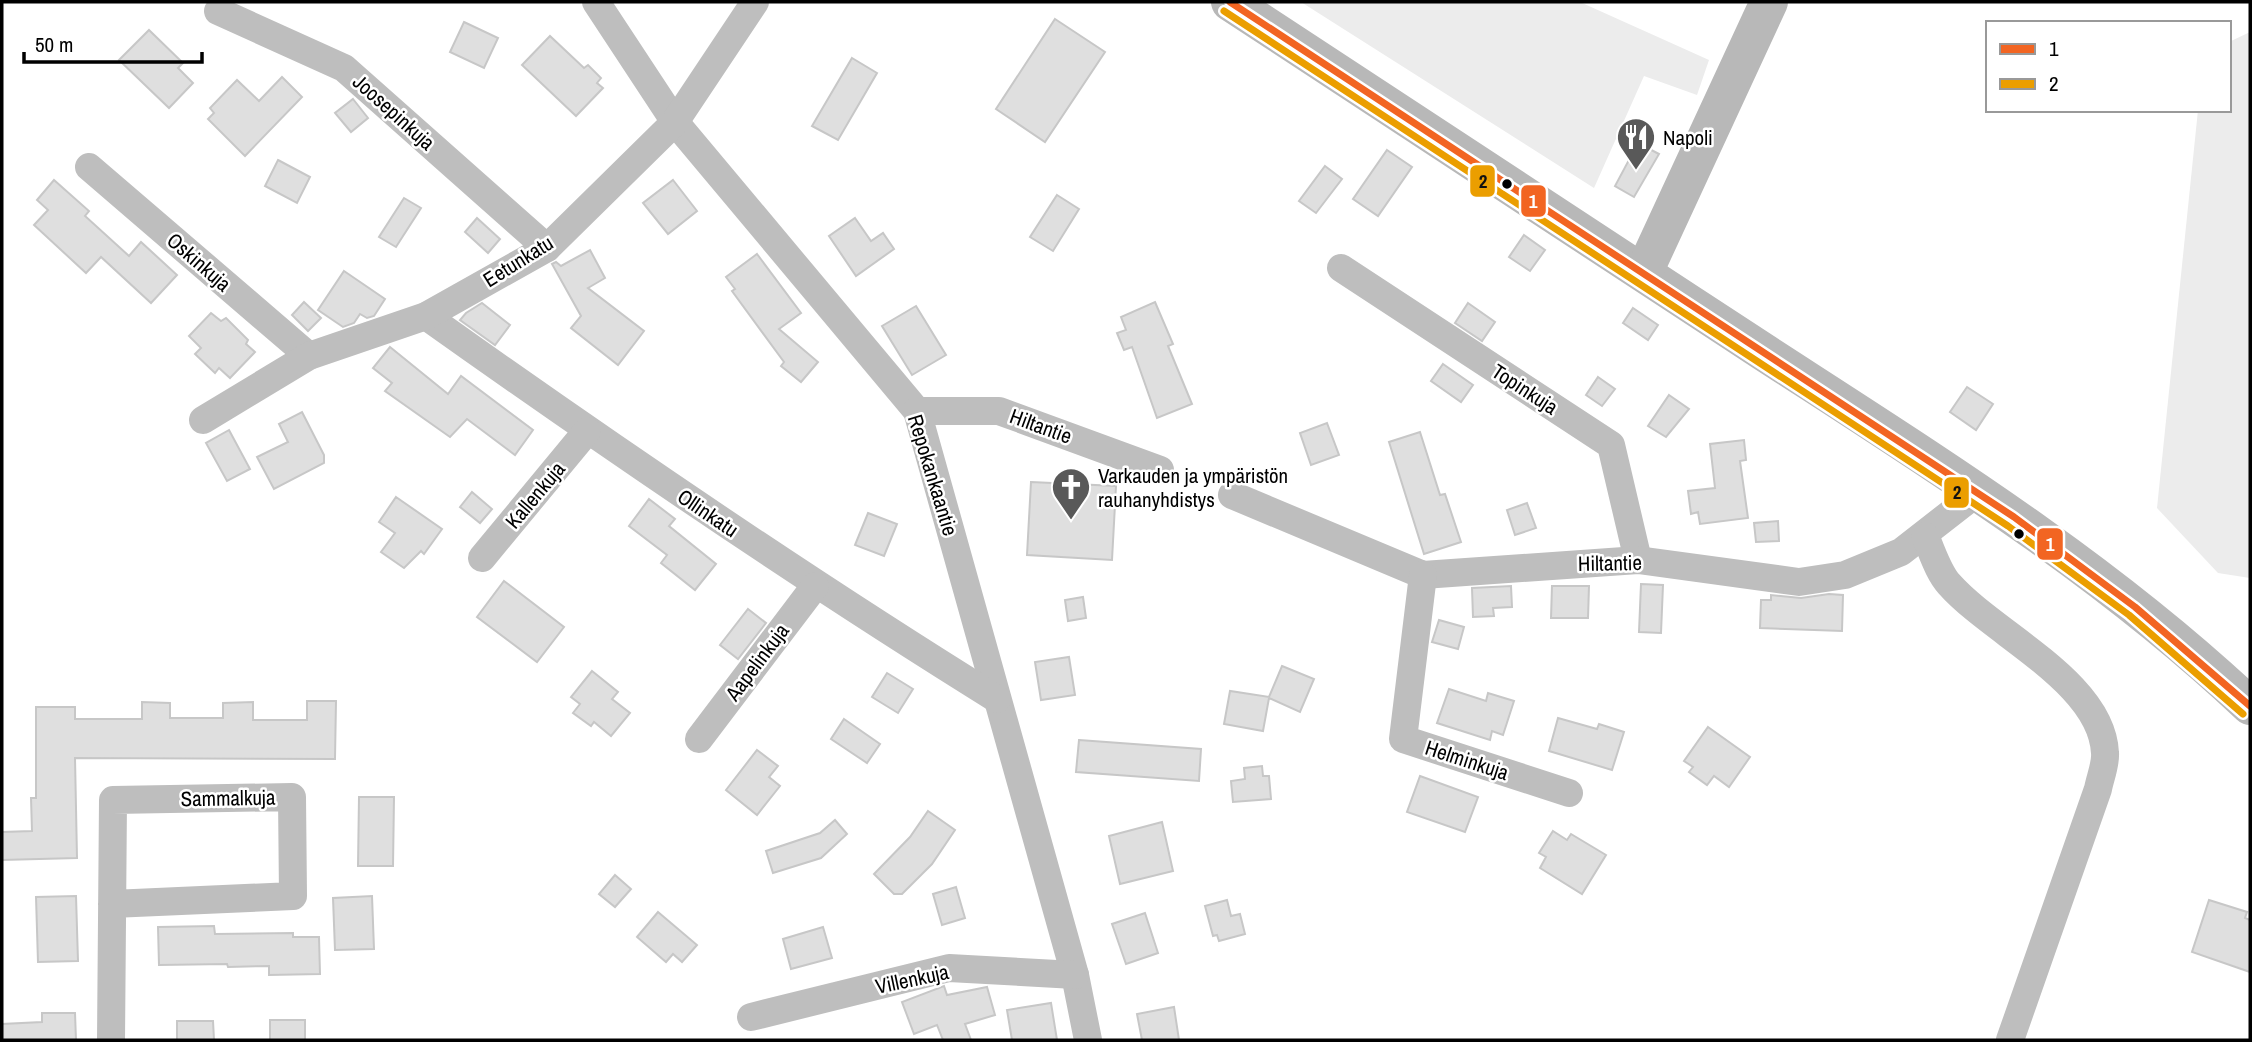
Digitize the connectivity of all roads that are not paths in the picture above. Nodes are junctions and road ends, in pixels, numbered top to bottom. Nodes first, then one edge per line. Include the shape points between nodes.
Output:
1 (596, 2) edge
2 (755, 2) edge
3 (1230, 2) edge
4 (1769, 2) edge
5 (218, 11) dead end
6 (676, 122) junction
7 (89, 167) dead end
8 (547, 248) junction
9 (1341, 268) dead end
10 (1644, 272) junction
11 (426, 316) junction
12 (309, 356) junction
13 (917, 411) junction
14 (204, 420) dead end
15 (587, 431) junction
16 (1160, 470) dead end
17 (1978, 492) junction
18 (1232, 495) dead end
19 (1925, 536) junction
20 (482, 558) dead end
21 (1638, 560) junction
22 (1423, 575) junction
23 (815, 586) junction
24 (997, 699) junction
25 (2250, 705) edge
26 (699, 739) dead end
27 (1569, 793) dead end
28 (112, 904) junction
29 (1075, 975) junction
30 (751, 1017) dead end
31 (110, 1040) edge
32 (1088, 1040) edge
33 (2010, 1040) edge

1 - 6 street, Repokankaantie
2 - 6 street, Eetunkatu
3 - 10 main road
4 - 10 main road
5 - 8 street, Joosepinkuja via 344,68
6 - 8 street, Eetunkatu
6 - 13 street, Repokankaantie
7 - 12 street, Oskinkuja
8 - 11 street, Eetunkatu
9 - 21 street, Topinkuja via 1611,445
10 - 17 main road
11 - 12 street, Eetunkatu
11 - 15 street, Ollinkatu
12 - 14 street, Eetunkatu
13 - 16 street, Hiltantie via 999,411
13 - 24 street, Repokankaantie
15 - 20 street, Kallenkuja
15 - 23 street, Ollinkatu
17 - 19 street, Hiltantie
17 - 25 main road via 2101,581
18 - 22 street, Hiltantie
19 - 21 street, Hiltantie via 1845,575 1799,582
19 - 33 street via 1947,582 2000,631 2061,674 2093,712 2105,753 2098,789
21 - 22 street, Hiltantie
22 - 27 street, Helminkuja via 1403,739
23 - 24 street, Ollinkatu
23 - 26 street, Aapelinkuja
24 - 29 street, Repokankaantie
28 - 28 street, Sammalkuja via 113,800 292,797 293,896
28 - 31 street, Sammalkuja
29 - 30 street, Villenkuja via 948,968
29 - 32 street, Repokankaantie

